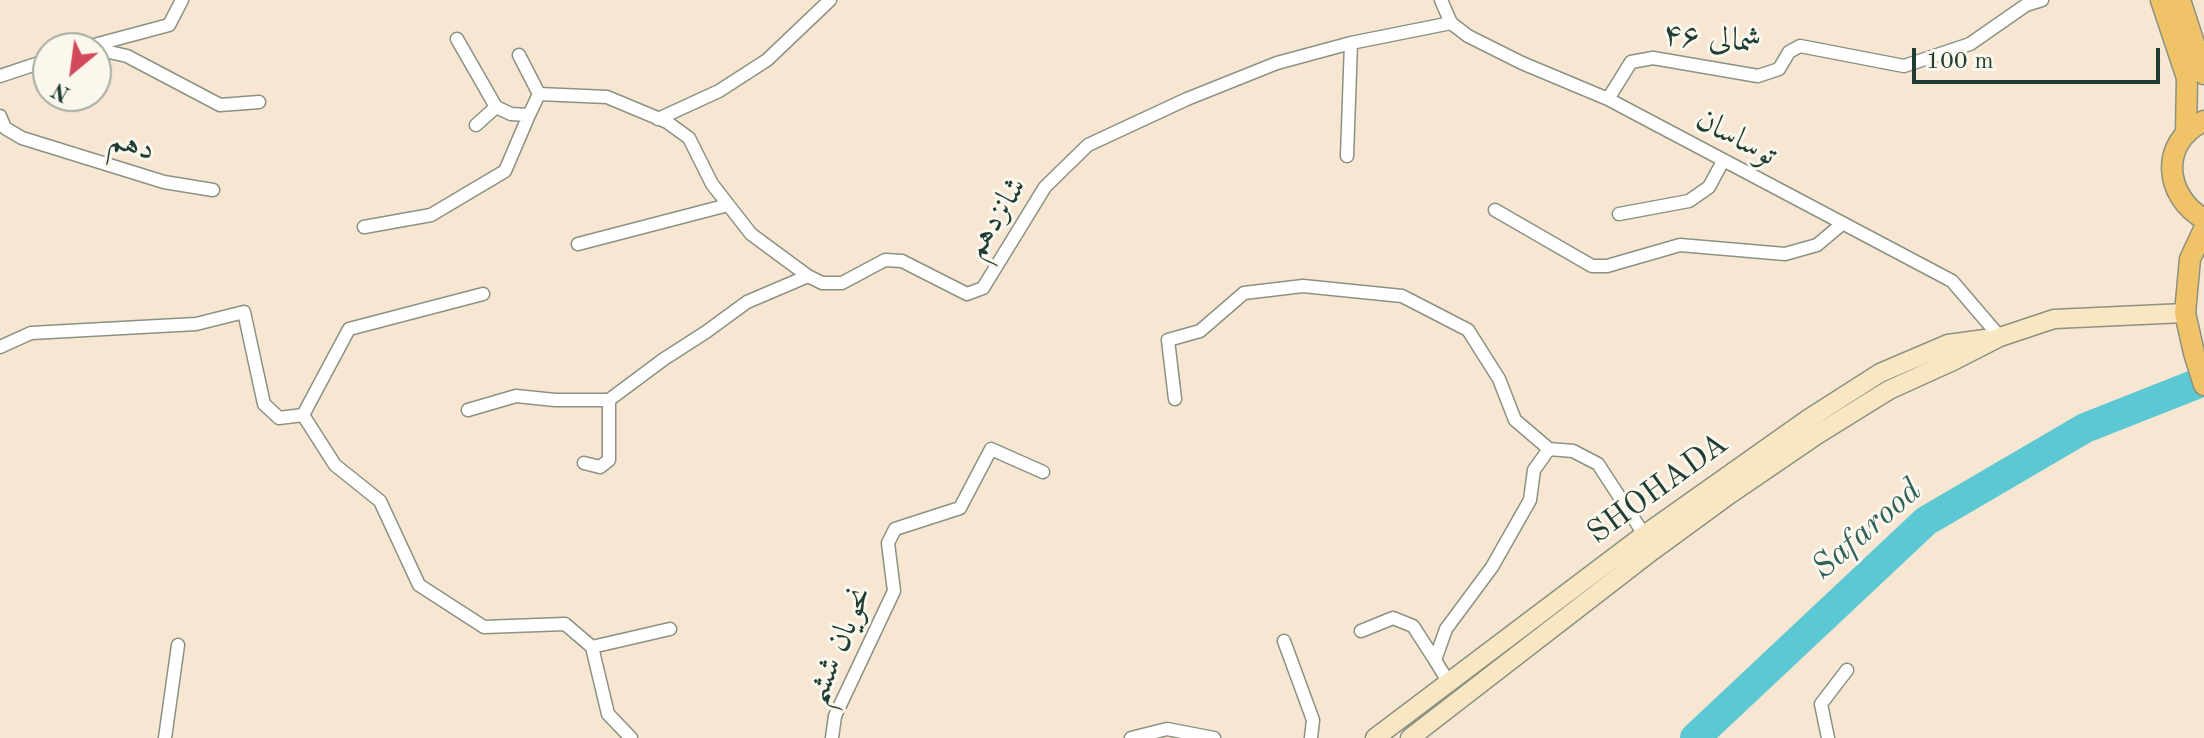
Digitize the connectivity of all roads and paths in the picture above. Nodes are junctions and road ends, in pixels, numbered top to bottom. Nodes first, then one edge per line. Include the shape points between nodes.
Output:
1 (182, 0) edge
2 (830, 0) edge
3 (1441, 0) edge
4 (2042, 0) edge
5 (2161, 0) edge
6 (2180, 0) edge
7 (1451, 23) junction
8 (457, 39) dead end
9 (112, 42) edge
10 (1351, 43) junction
11 (112, 53) edge
12 (519, 55) dead end
13 (32, 65) edge
14 (2204, 74) edge
15 (0, 76) edge
16 (539, 94) junction
17 (1608, 99) junction
18 (259, 102) dead end
19 (496, 107) junction
20 (529, 115) junction
21 (0, 116) edge
22 (658, 119) junction
23 (2204, 121) edge
24 (476, 125) dead end
25 (2186, 134) junction
26 (1347, 156) dead end
27 (1723, 161) junction
28 (213, 190) dead end
29 (728, 205) junction
30 (1495, 210) dead end
31 (1619, 214) dead end
32 (2204, 219) edge
33 (1842, 224) junction
34 (364, 227) dead end
35 (2204, 229) edge
36 (578, 244) dead end
37 (808, 276) junction
38 (483, 294) dead end
39 (2185, 313) junction
40 (2000, 337) junction
41 (0, 347) edge
42 (2204, 385) edge
43 (1175, 399) dead end
44 (609, 400) junction
45 (468, 410) dead end
46 (303, 415) junction
47 (1549, 449) junction
48 (584, 463) dead end
49 (1043, 472) dead end
50 (1649, 542) junction
51 (670, 629) dead end
52 (1361, 631) dead end
53 (1284, 641) dead end
54 (178, 645) dead end
55 (592, 647) junction
56 (1435, 660) junction
57 (1847, 670) dead end
58 (1449, 683) junction
59 (1411, 712) junction
60 (165, 738) edge
61 (631, 738) edge
62 (831, 738) edge
63 (1131, 738) edge
64 (1214, 738) edge
65 (1311, 738) edge
66 (1375, 738) edge
67 (1409, 738) edge
68 (1828, 738) edge

1 - 9 street via 169,25
2 - 22 street via 767,60 719,91
3 - 7 street
4 - 17 street, شمالی ۴۶ via 2026,5 1970,44 1904,66 1800,46 1789,52 1779,69 1758,76 1653,58 1631,62
5 - 25 main road via 2187,78
6 - 14 main road
7 - 10 street, شانزدهم
7 - 17 street, توساسان via 1522,63
8 - 19 street
10 - 26 street
10 - 37 street, شانزدهم via 1277,63 1088,145 1045,187 983,288 967,294 902,261 885,260 842,283 822,283
11 - 18 street via 220,105
12 - 16 street
13 - 15 street
16 - 20 street
16 - 22 street, شانزدهم via 607,97
17 - 27 street, توساسان
19 - 20 street
19 - 24 street
20 - 34 street via 505,171 431,215
21 - 28 street, دهم via 5,128 22,138 164,182
22 - 29 street, شانزدهم via 689,138
23 - 25 main road
25 - 32 main road via 2176,149 2173,183 2180,199
27 - 31 street via 1709,187 1689,201
27 - 33 street, توساسان
29 - 36 street
29 - 37 street, شانزدهم via 751,234
30 - 33 street via 1592,266 1680,245 1785,254 1817,245
33 - 40 street, توساسان via 1952,281
35 - 39 main road via 2190,259
37 - 44 street via 747,302
38 - 46 street via 349,329
39 - 40 main road, SHOHADA via 2054,319
39 - 42 main road
40 - 50 main road, SHOHADA via 1948,344 1880,373 1795,428
41 - 46 street via 31,333 196,324 244,312 264,404 279,418
43 - 47 street via 1168,340 1200,331 1244,293 1303,286 1402,296 1468,330 1499,379 1515,420
44 - 45 street via 516,396
44 - 48 street via 609,460 600,467
46 - 55 street via 335,465 380,501 419,585 484,627 565,624
47 - 50 street via 1573,451 1598,464
47 - 56 street via 1534,470 1530,500 1492,567 1446,629
49 - 62 street, نحویان ششم via 991,449 960,508 895,529 888,543 894,591 835,716
50 - 58 main road, SHOHADA
50 - 67 main road, SHOHADA
51 - 55 street
52 - 56 street via 1393,618 1413,626
53 - 65 street via 1313,720
54 - 60 street
55 - 61 street via 608,714
56 - 58 street
57 - 68 street via 1821,704
58 - 59 main road, SHOHADA
59 - 66 main road, SHOHADA
59 - 67 main road
63 - 64 street via 1167,729

